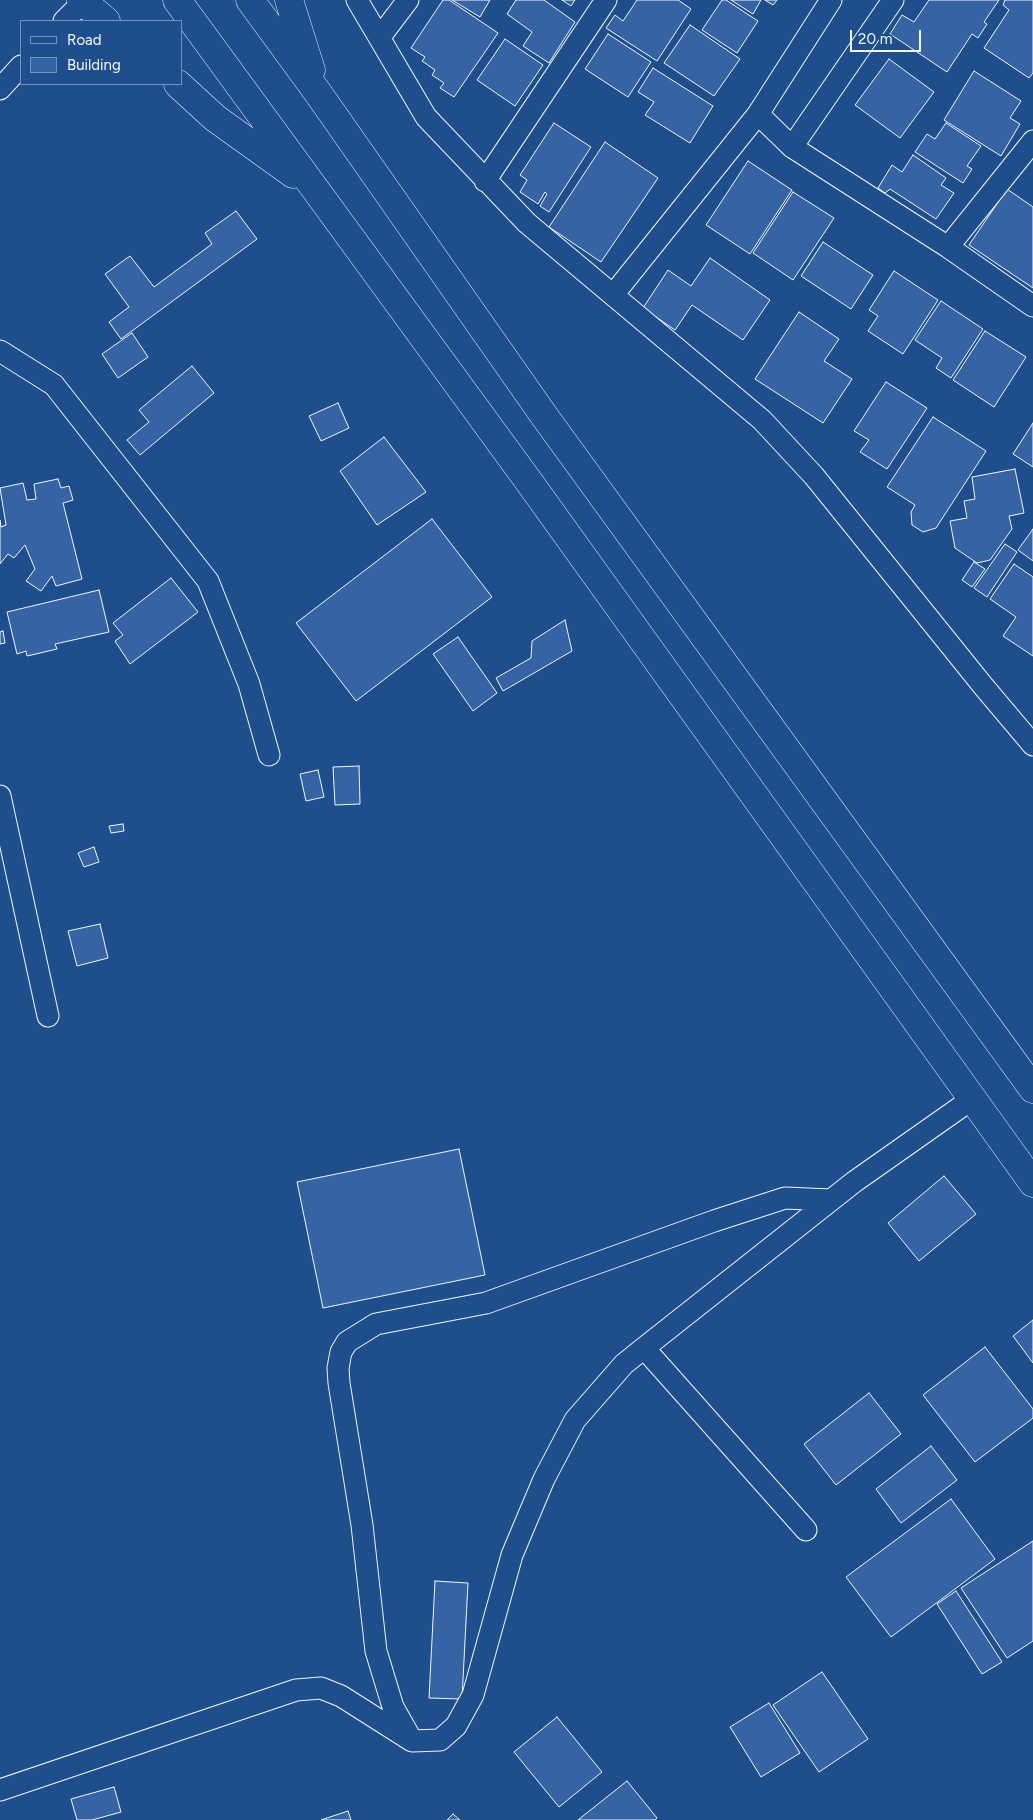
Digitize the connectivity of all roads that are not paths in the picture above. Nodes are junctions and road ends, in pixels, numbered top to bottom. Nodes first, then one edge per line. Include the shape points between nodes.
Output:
1 (250, 0) edge
2 (289, 0) edge
3 (357, 0) edge
4 (408, 0) edge
5 (606, 0) edge
6 (831, 0) edge
7 (893, 0) edge
8 (82, 1) edge
9 (181, 11) edge
10 (65, 20) edge
11 (105, 20) edge
12 (380, 37) junction
13 (20, 67) edge
14 (179, 85) edge
15 (0, 90) edge
16 (318, 93) junction
17 (758, 114) junction
18 (1033, 143) edge
19 (792, 147) junction
20 (485, 181) junction
21 (314, 190) junction
22 (948, 247) junction
23 (613, 295) junction
24 (1033, 306) edge
25 (0, 352) edge
26 (1033, 745) edge
27 (269, 755) dead end
28 (0, 796) edge
29 (48, 1016) dead end
30 (1033, 1089) edge
31 (972, 1099) junction
32 (1033, 1183) edge
33 (831, 1200) junction
34 (644, 1348) junction
35 (806, 1530) dead end
36 (412, 1741) junction
37 (0, 1790) edge

1 - 16 highway
2 - 16 highway
3 - 12 street
4 - 12 street
5 - 20 street
6 - 17 street
7 - 19 street
8 - 10 street
8 - 11 highway
9 - 21 highway
12 - 20 street via 426,117
13 - 15 street
14 - 21 highway via 215,118
16 - 30 highway via 544,417
17 - 19 street
17 - 23 street
18 - 22 street
19 - 22 street
20 - 23 street via 526,223
21 - 31 highway via 527,478
22 - 24 street
23 - 26 street via 762,420 814,476
25 - 27 street via 54,385 208,581 249,684
28 - 29 street
31 - 32 highway
31 - 33 street
33 - 34 street
33 - 36 street via 785,1198 486,1303 376,1324 347,1342 341,1352 339,1383 362,1526 376,1651 393,1707
34 - 35 street
34 - 36 street via 624,1364 575,1420 544,1479 512,1555 473,1695 456,1726 440,1740
36 - 37 street via 341,1696 322,1688 296,1690

